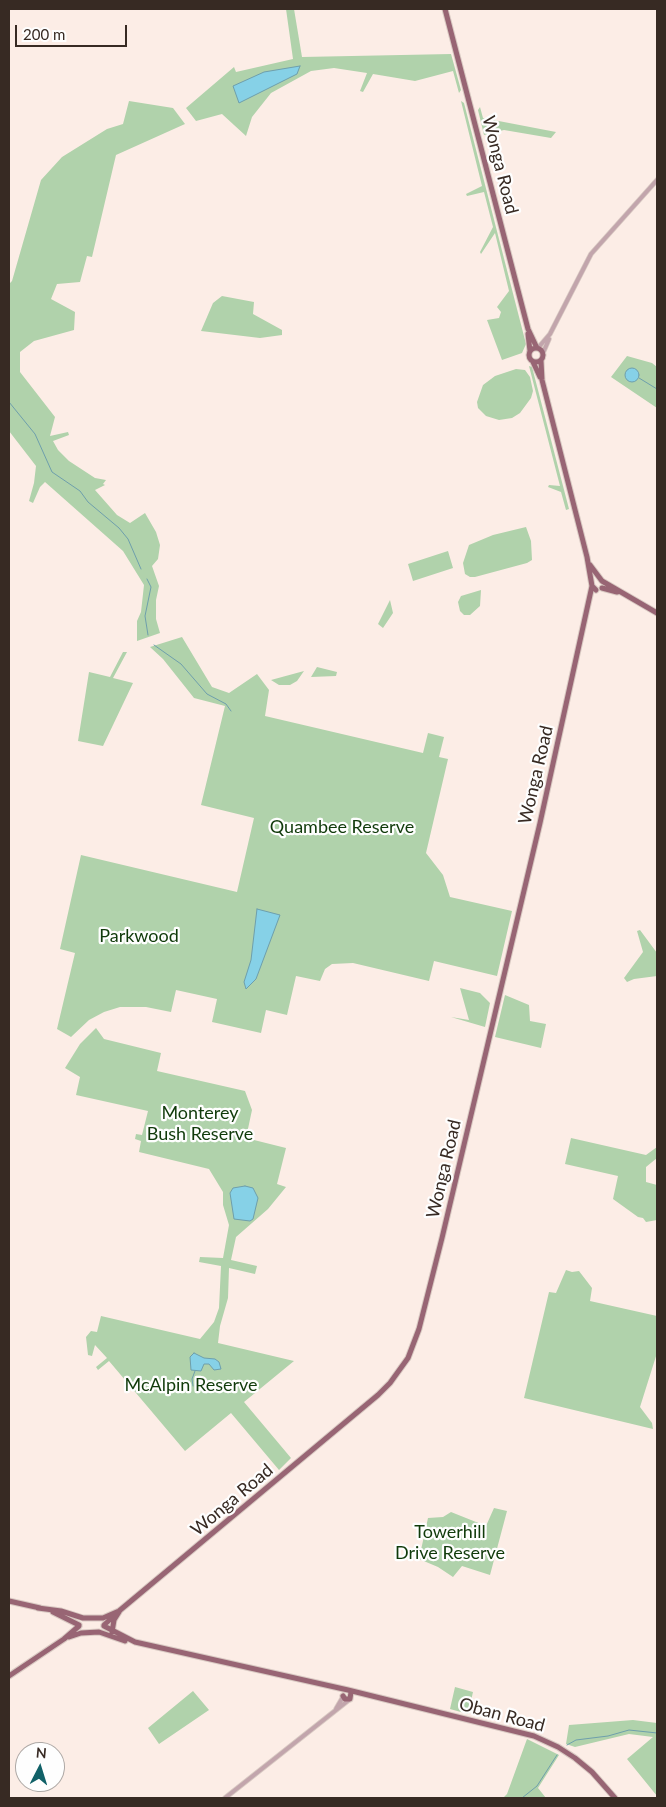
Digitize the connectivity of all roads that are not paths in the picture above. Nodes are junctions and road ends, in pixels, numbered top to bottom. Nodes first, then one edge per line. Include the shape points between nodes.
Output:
1 (445, 9) edge
2 (657, 180) edge
3 (528, 329) junction
4 (550, 334) junction
5 (538, 348) junction
6 (530, 351) junction
7 (543, 353) junction
8 (541, 361) junction
9 (533, 362) junction
10 (542, 380) junction
11 (588, 563) junction
12 (600, 580) junction
13 (595, 587) junction
14 (620, 592) junction
15 (657, 613) edge
16 (9, 1600) edge
17 (38, 1608) junction
18 (120, 1610) junction
19 (86, 1618) junction
20 (72, 1620) junction
21 (79, 1625) junction
22 (104, 1626) junction
23 (99, 1632) junction
24 (112, 1632) junction
25 (64, 1638) junction
26 (135, 1642) junction
27 (9, 1676) edge
28 (328, 1687) junction
29 (350, 1695) junction
30 (343, 1696) junction
31 (334, 1711) junction
32 (225, 1798) edge
33 (616, 1798) edge

1 - 3 main road, Wonga Road
2 - 4 street via 591,254
3 - 5 main road, Wonga Road
3 - 6 main road, Wonga Road
4 - 5 street
4 - 7 street
5 - 6 main road
5 - 7 main road
6 - 9 main road via 529,357
7 - 8 main road
8 - 9 main road
8 - 10 main road
9 - 10 main road
10 - 11 main road
11 - 12 main road
11 - 13 main road
12 - 13 main road
12 - 13 main road
12 - 14 main road
13 - 14 main road
13 - 18 main road, Wonga Road via 442,1238 412,1348 384,1390
14 - 15 main road
16 - 17 main road
17 - 19 main road
17 - 20 main road
18 - 19 main road via 106,1617
18 - 22 main road, Wonga Road
18 - 24 main road via 114,1619
19 - 21 main road
19 - 22 main road, Oban Road via 98,1620
20 - 21 main road
20 - 25 main road
21 - 23 main road, Oban Road via 86,1631
21 - 25 main road
22 - 23 main road, Wonga Road
22 - 24 main road, Oban Road
23 - 25 main road
23 - 26 main road, Oban Road
24 - 26 main road, Oban Road
25 - 27 main road
26 - 28 main road, Oban Road
28 - 29 main road, Oban Road
28 - 30 main road, Oban Road
29 - 30 main road
29 - 31 street
29 - 33 main road, Oban Road via 362,1695 518,1731 544,1740 575,1758
30 - 31 street
31 - 32 street

